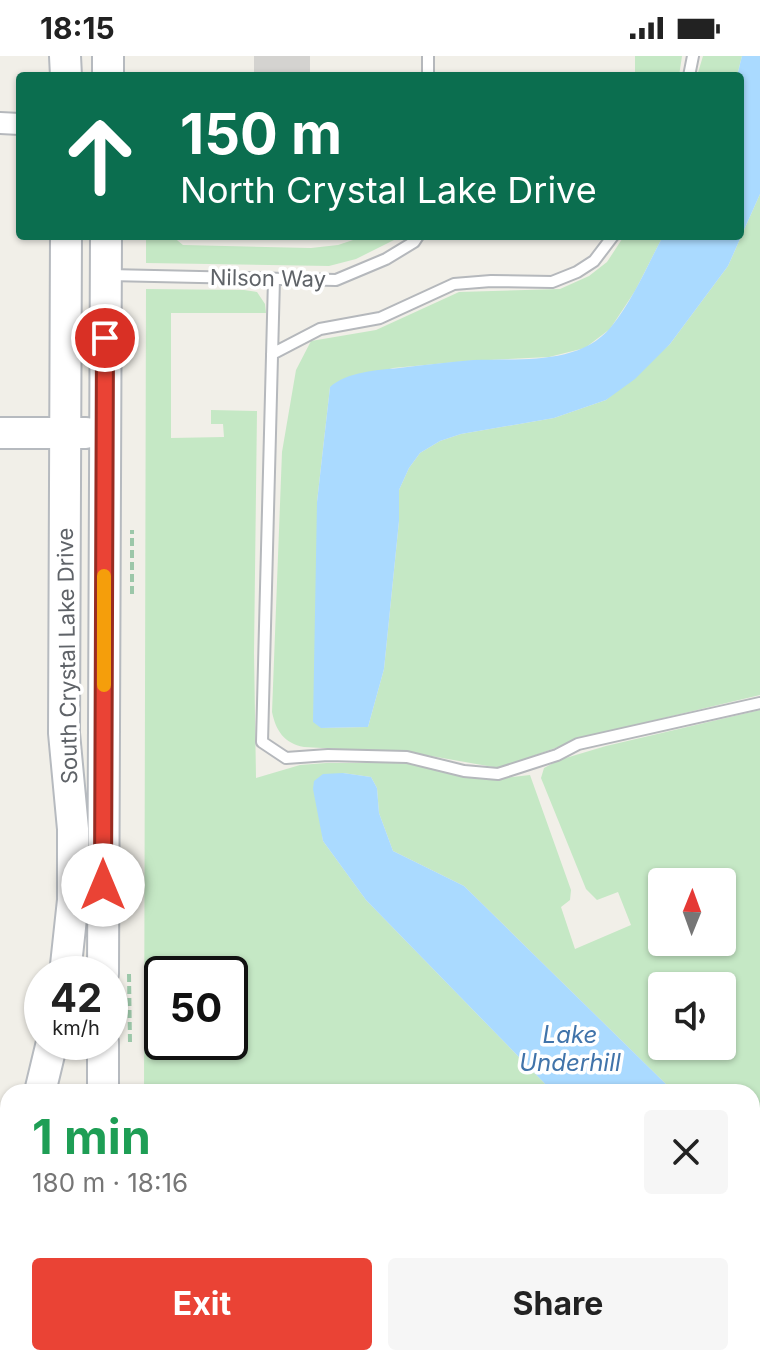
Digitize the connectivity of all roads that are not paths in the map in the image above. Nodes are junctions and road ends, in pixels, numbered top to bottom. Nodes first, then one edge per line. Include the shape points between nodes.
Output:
1 (66, 240) edge
2 (106, 240) edge
3 (415, 240) edge
4 (610, 240) edge
5 (106, 275) junction
6 (274, 279) junction
7 (272, 354) junction
8 (0, 433) edge
9 (65, 433) junction
10 (105, 433) junction
11 (760, 703) edge
12 (67, 956) edge
13 (103, 956) edge
14 (48, 1060) edge
15 (103, 1060) edge
16 (42, 1084) edge
17 (103, 1084) edge

1 - 9 main road, South Crystal Lake Drive
2 - 5 main road, South Crystal Lake Drive
3 - 6 lane, Nilson Way via 336,280
4 - 7 lane via 594,261 552,282 454,284 380,318 320,329
5 - 6 lane, Nilson Way
5 - 10 main road, South Crystal Lake Drive
6 - 7 lane
7 - 11 lane via 262,742 286,758 407,757 498,774 578,744
8 - 9 main road
9 - 10 main road
9 - 12 main road, South Crystal Lake Drive via 64,733 73,829
10 - 13 main road, South Crystal Lake Drive
14 - 16 main road
15 - 17 main road

